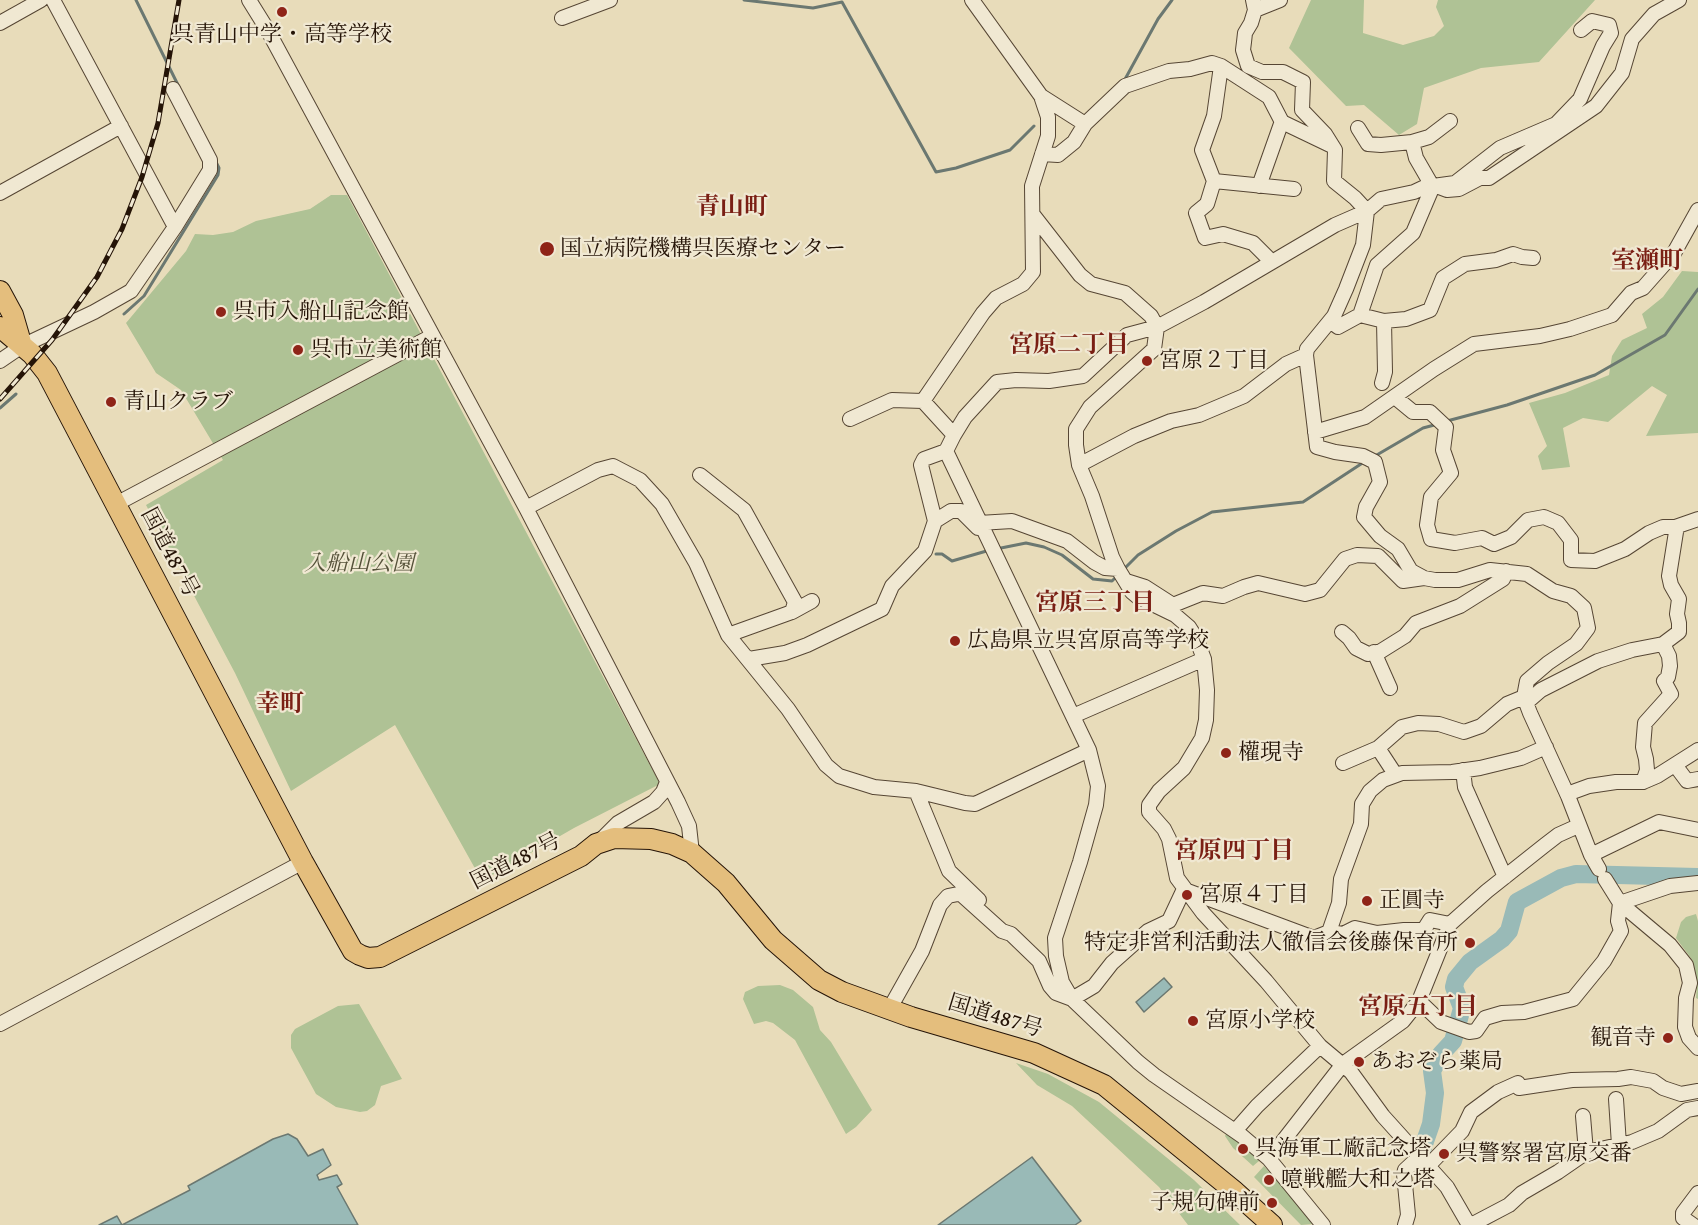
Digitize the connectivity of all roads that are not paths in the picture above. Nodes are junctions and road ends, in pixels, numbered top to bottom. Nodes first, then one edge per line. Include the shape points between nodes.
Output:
1 (40, 0) edge
2 (53, 0) edge
3 (249, 0) edge
4 (610, 0) edge
5 (972, 0) edge
6 (1280, 0) edge
7 (1679, 0) edge
8 (1254, 5) edge
9 (562, 18) dead end
10 (0, 23) edge
11 (1581, 30) dead end
12 (1221, 66) junction
13 (173, 89) dead end
14 (1041, 96) junction
15 (1282, 121) junction
16 (1450, 121) dead end
17 (1085, 124) junction
18 (122, 126) junction
19 (1358, 128) dead end
20 (1412, 142) junction
21 (1330, 145) junction
22 (1042, 154) junction
23 (1214, 181) junction
24 (1432, 185) junction
25 (1259, 186) junction
26 (1294, 189) dead end
27 (0, 193) edge
28 (1698, 204) edge
29 (1698, 210) edge
30 (1366, 211) junction
31 (1034, 216) junction
32 (175, 227) junction
33 (1533, 258) dead end
34 (1272, 262) junction
35 (0, 291) edge
36 (1360, 315) junction
37 (1330, 321) junction
38 (1384, 321) junction
39 (0, 327) edge
40 (1157, 327) junction
41 (432, 336) junction
42 (22, 346) junction
43 (1306, 355) junction
44 (0, 361) edge
45 (1382, 384) dead end
46 (1396, 398) junction
47 (923, 401) junction
48 (850, 419) dead end
49 (1315, 432) junction
50 (954, 435) junction
51 (946, 451) junction
52 (1079, 465) junction
53 (700, 476) dead end
54 (116, 504) junction
55 (526, 508) junction
56 (1698, 519) edge
57 (935, 520) junction
58 (1675, 526) junction
59 (982, 530) junction
60 (1118, 569) junction
61 (1506, 572) junction
62 (1424, 578) junction
63 (1126, 581) junction
64 (812, 601) dead end
65 (792, 612) junction
66 (1342, 632) dead end
67 (728, 635) junction
68 (1663, 644) junction
69 (1374, 652) junction
70 (749, 659) junction
71 (1204, 659) junction
72 (1390, 688) dead end
73 (1525, 700) junction
74 (1073, 716) junction
75 (1546, 747) junction
76 (1378, 748) junction
77 (1089, 750) junction
78 (1698, 750) edge
79 (1343, 763) dead end
80 (1675, 765) junction
81 (1463, 770) junction
82 (1395, 774) junction
83 (1698, 779) edge
84 (667, 782) junction
85 (1643, 782) junction
86 (916, 791) junction
87 (1567, 794) junction
88 (1578, 826) junction
89 (1698, 830) edge
90 (596, 844) junction
91 (692, 853) junction
92 (1591, 855) junction
93 (303, 862) junction
94 (1505, 877) junction
95 (1698, 883) edge
96 (1184, 889) junction
97 (1620, 903) junction
98 (1450, 924) junction
99 (1329, 932) junction
100 (1011, 934) junction
101 (1072, 999) junction
102 (1419, 1002) junction
103 (890, 1008) junction
104 (0, 1024) edge
105 (1320, 1046) junction
106 (1698, 1048) edge
107 (1343, 1064) junction
108 (1698, 1091) edge
109 (1616, 1099) dead end
110 (1698, 1108) edge
111 (1582, 1116) dead end
112 (1236, 1131) junction
113 (1618, 1145) junction
114 (1586, 1152) junction
115 (1269, 1159) junction
116 (1424, 1162) junction
117 (1698, 1193) edge
118 (1272, 1225) edge
119 (1323, 1225) edge
120 (1406, 1225) edge
121 (1470, 1225) edge
122 (1693, 1225) edge

1 - 10 street
2 - 18 street
3 - 41 street
4 - 9 street
5 - 14 street
6 - 8 street
7 - 24 street via 1654,14 1632,39 1622,73 1591,111 1489,178 1480,178 1459,189
8 - 21 street via 1243,50 1248,66 1262,72 1283,72 1303,82 1302,110
11 - 24 street via 1592,21 1609,25 1611,33 1580,99 1556,124 1500,148 1455,183
12 - 15 street via 1269,97
12 - 17 street via 1212,63 1168,71 1125,86
12 - 23 street via 1214,116 1202,150
13 - 32 street via 210,160 210,170
14 - 17 street
14 - 22 street via 1048,117 1048,136
15 - 21 street
15 - 25 street
16 - 20 street
17 - 22 street via 1074,142 1058,154
18 - 27 street
18 - 32 street
19 - 20 street via 1368,144
20 - 24 street via 1416,158
21 - 30 street via 1335,150 1334,181
22 - 31 street via 1032,186
23 - 25 street
23 - 34 street via 1207,204 1196,213 1205,238 1223,234 1253,243
24 - 30 street via 1381,199
24 - 36 street via 1413,233 1377,265
25 - 26 street
28 - 29 street
29 - 46 street via 1674,253 1612,315 1540,336 1474,344
30 - 34 street
30 - 37 street via 1360,257
31 - 40 street via 1080,275 1091,284 1125,293 1151,316
31 - 47 street via 1033,272 1023,284 996,298 983,313
32 - 42 street via 131,291
33 - 38 street via 1513,254 1465,264 1443,278 1430,310 1406,319
34 - 40 street
35 - 42 highway, 国道487号 via 13,315
36 - 37 street via 1338,327
36 - 38 street
37 - 43 street
38 - 45 street
39 - 42 highway, 国道487号
40 - 50 street via 1126,335 1083,376 997,382
40 - 52 street via 1154,349 1090,407 1076,429
41 - 54 street
41 - 55 street
42 - 44 street
42 - 54 highway, 国道487号 via 47,373
43 - 49 street
43 - 52 street via 1286,364 1244,396 1199,416 1171,421 1134,436
46 - 49 street via 1365,417
46 - 58 street via 1413,412 1430,412 1446,427 1443,450 1451,473 1431,497 1427,525 1431,539 1455,543 1482,538 1494,544 1511,537 1528,520 1544,517 1558,523 1571,540 1571,560 1595,561 1625,549 1649,533
47 - 48 street via 892,400
47 - 50 street
49 - 62 street via 1317,447 1375,462 1380,482 1364,517 1398,549 1411,571
50 - 51 street
51 - 57 street via 924,459 921,465
51 - 59 street
52 - 60 street
53 - 65 street via 744,510 795,602
54 - 93 highway, 国道487号
55 - 67 street via 613,466 640,480 662,504 690,553
55 - 84 street
56 - 58 street
57 - 59 street via 961,511
57 - 70 street via 925,551 892,586 882,609 807,645
58 - 68 street via 1669,576 1678,599 1679,632
59 - 60 street via 1012,521 1067,541 1094,562
59 - 74 street
60 - 63 street
61 - 62 street via 1490,570 1458,579
61 - 69 street via 1503,579 1480,594 1416,622 1393,645
61 - 73 street via 1527,573 1553,591 1577,600 1584,608 1588,628 1576,644 1527,681
62 - 63 street via 1403,581 1378,556 1357,555 1346,559 1320,590 1305,594 1258,583 1223,596 1203,593 1173,605
63 - 71 street via 1138,597 1175,615 1189,627
64 - 65 street
65 - 67 street
66 - 69 street via 1356,648 1368,654
67 - 70 street
68 - 73 street via 1598,661
68 - 85 street via 1670,666 1664,681 1671,694 1645,723 1642,747 1647,770
69 - 72 street
70 - 86 street via 838,776 874,787
71 - 74 street
71 - 96 street via 1207,690 1202,738 1184,768 1149,805 1149,812 1169,839 1173,868
73 - 75 street
73 - 76 street via 1507,704 1481,726 1464,732 1439,724 1402,727
74 - 77 street
75 - 81 street via 1521,758
75 - 87 street
76 - 79 street
76 - 82 street
77 - 86 street via 975,804
77 - 101 street via 1098,786 1096,805 1055,938 1062,982
78 - 80 street
80 - 83 street via 1687,781
80 - 85 street
81 - 82 street
81 - 94 street via 1465,787
82 - 99 street via 1370,791 1362,804 1361,824 1341,879 1339,903
84 - 90 street via 654,802 618,823
84 - 91 street via 689,826
85 - 87 street via 1589,786
86 - 100 street via 950,870
87 - 88 street
88 - 92 street
88 - 94 street via 1558,835
89 - 92 street via 1659,822
90 - 91 highway, 国道487号 via 614,838 651,839 672,843
90 - 93 highway, 国道487号 via 581,856 406,945 368,958 353,951
91 - 103 highway, 国道487号 via 726,883 773,940 819,980
92 - 97 street
93 - 104 street
94 - 98 street
95 - 97 street via 1670,886
96 - 99 street via 1314,938
96 - 101 street via 1169,921 1148,931 1112,963 1094,986
96 - 105 street
97 - 102 street via 1617,921 1621,931 1604,961 1573,999 1485,1018 1476,1031 1468,1032 1442,1022
97 - 106 street via 1670,945 1686,965 1690,982 1685,1027
98 - 99 street via 1430,920 1420,930 1377,933 1355,927 1343,934
98 - 102 street
100 - 101 street via 1039,961 1056,993
100 - 103 street via 1002,931 962,895 948,896
101 - 112 street via 1154,1075
102 - 107 street via 1403,1021
103 - 118 highway, 国道487号 via 1034,1053 1104,1085
105 - 107 street
105 - 112 street
107 - 115 street
107 - 116 street
108 - 116 street via 1681,1094 1653,1081 1631,1077 1519,1085 1498,1092 1471,1112 1462,1131
109 - 113 street
110 - 113 street via 1678,1115 1658,1131
111 - 114 street
112 - 115 street
113 - 114 street
114 - 121 street via 1509,1205
115 - 119 street
116 - 120 street via 1405,1170
116 - 121 street via 1447,1187
117 - 122 street via 1683,1213 1683,1218

